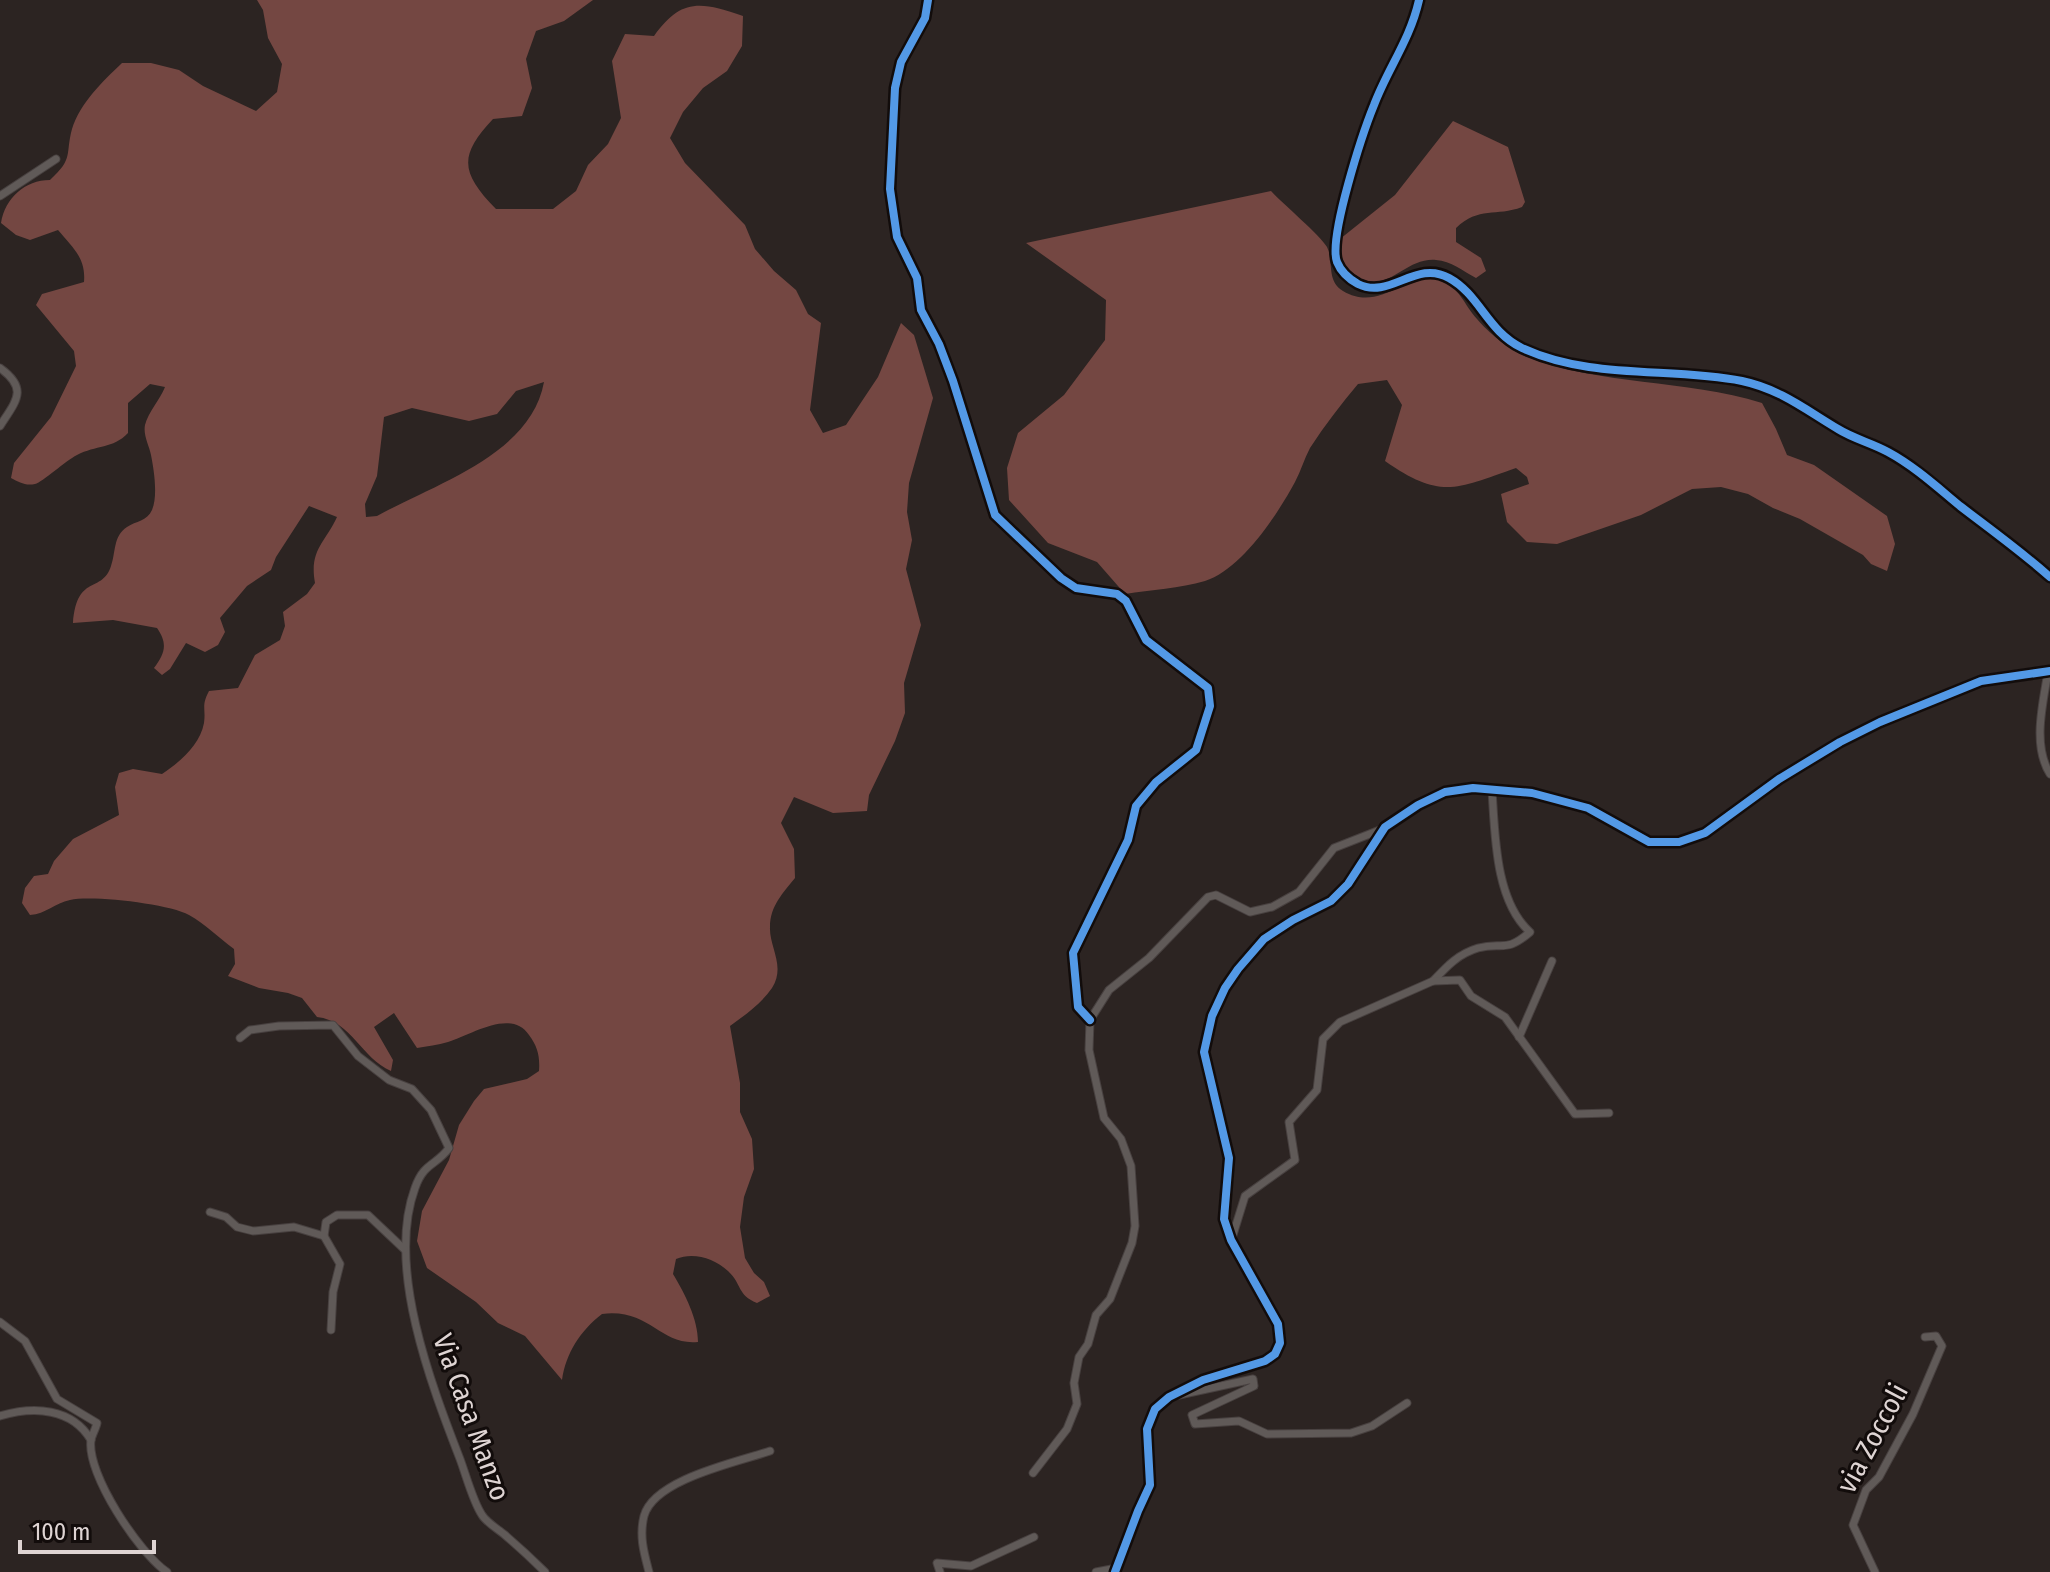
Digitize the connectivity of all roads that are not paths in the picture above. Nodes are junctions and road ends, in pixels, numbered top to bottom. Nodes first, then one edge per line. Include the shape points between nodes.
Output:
1 (928, 0) edge
2 (1419, 0) edge
3 (56, 159) dead end
4 (0, 196) edge
5 (0, 368) edge
6 (0, 426) edge
7 (2050, 577) edge
8 (2049, 671) edge
9 (2040, 740) junction
10 (2050, 744) edge
11 (2050, 774) edge
12 (1492, 790) junction
13 (1385, 827) junction
14 (1552, 961) dead end
15 (1433, 981) junction
16 (1090, 1020) junction
17 (1519, 1037) junction
18 (240, 1038) dead end
19 (1609, 1113) dead end
20 (210, 1212) dead end
21 (324, 1236) junction
22 (1231, 1240) junction
23 (405, 1251) junction
24 (0, 1322) edge
25 (331, 1330) dead end
26 (1925, 1337) dead end
27 (1169, 1397) junction
28 (1407, 1403) dead end
29 (0, 1416) edge
30 (91, 1440) junction
31 (770, 1451) dead end
32 (1033, 1473) dead end
33 (1034, 1537) dead end
34 (1116, 1570) edge
35 (167, 1572) edge
36 (545, 1572) edge
37 (649, 1572) edge
38 (940, 1572) edge
39 (1096, 1572) edge
40 (1875, 1572) edge

1 - 16 street via 895,88 890,189 897,237 917,278 921,310 953,381 995,515 1076,588 1117,594 1126,601 1146,640 1208,688 1210,706 1196,750 1136,806 1128,840 1073,953 1078,1007
2 - 7 street via 1410,33 1374,103 1352,176 1335,245 1343,272 1360,285 1378,289 1413,275 1440,273 1467,291 1507,339 1555,359 1738,380 1773,389 1900,460
3 - 4 street
5 - 6 street via 15,380 18,390
8 - 9 street
8 - 12 street via 1981,681 1880,722 1779,779 1705,833 1679,842 1649,842 1575,803
9 - 10 street
9 - 11 street
12 - 13 street via 1445,792
12 - 15 street via 1495,844 1508,900 1530,932 1502,948 1481,947 1454,958
13 - 16 street via 1334,848 1299,892 1272,907 1250,912 1221,897 1208,897 1149,958 1109,990
13 - 22 street via 1341,893 1277,929 1252,952 1212,1016 1204,1059 1229,1158 1224,1219
14 - 17 street
15 - 17 street via 1460,980 1471,996 1505,1017
15 - 22 street via 1340,1022 1323,1039 1317,1090 1289,1122 1295,1160 1245,1196
16 - 32 street via 1089,1050 1104,1118 1121,1139 1131,1166 1135,1226 1110,1299 1096,1315 1079,1357 1077,1404 1067,1429
17 - 19 street via 1575,1114
18 - 23 street, Via Casa Manzo via 250,1030 333,1025 358,1056 389,1080 412,1089 431,1110 449,1148 427,1164 415,1188
20 - 21 street via 253,1231 294,1227
21 - 23 street via 326,1222 337,1215 368,1215
21 - 25 street via 340,1264
22 - 27 street via 1278,1324 1279,1349 1265,1361
23 - 36 street, Via Casa Manzo via 423,1353 482,1516
24 - 30 street via 25,1341 57,1399 97,1423
26 - 40 street, via Zoccoli via 1936,1336 1942,1346 1913,1414 1879,1477 1866,1490 1853,1525
27 - 28 street via 1253,1379 1254,1386 1192,1415 1195,1424 1239,1421 1267,1434 1351,1433
27 - 34 street via 1151,1417 1150,1485
29 - 30 street via 38,1410 58,1414 83,1426
30 - 35 street via 94,1466 111,1498 140,1546
31 - 37 street via 677,1482 656,1498 645,1513 641,1543
33 - 38 street via 971,1566 937,1563
34 - 39 street

